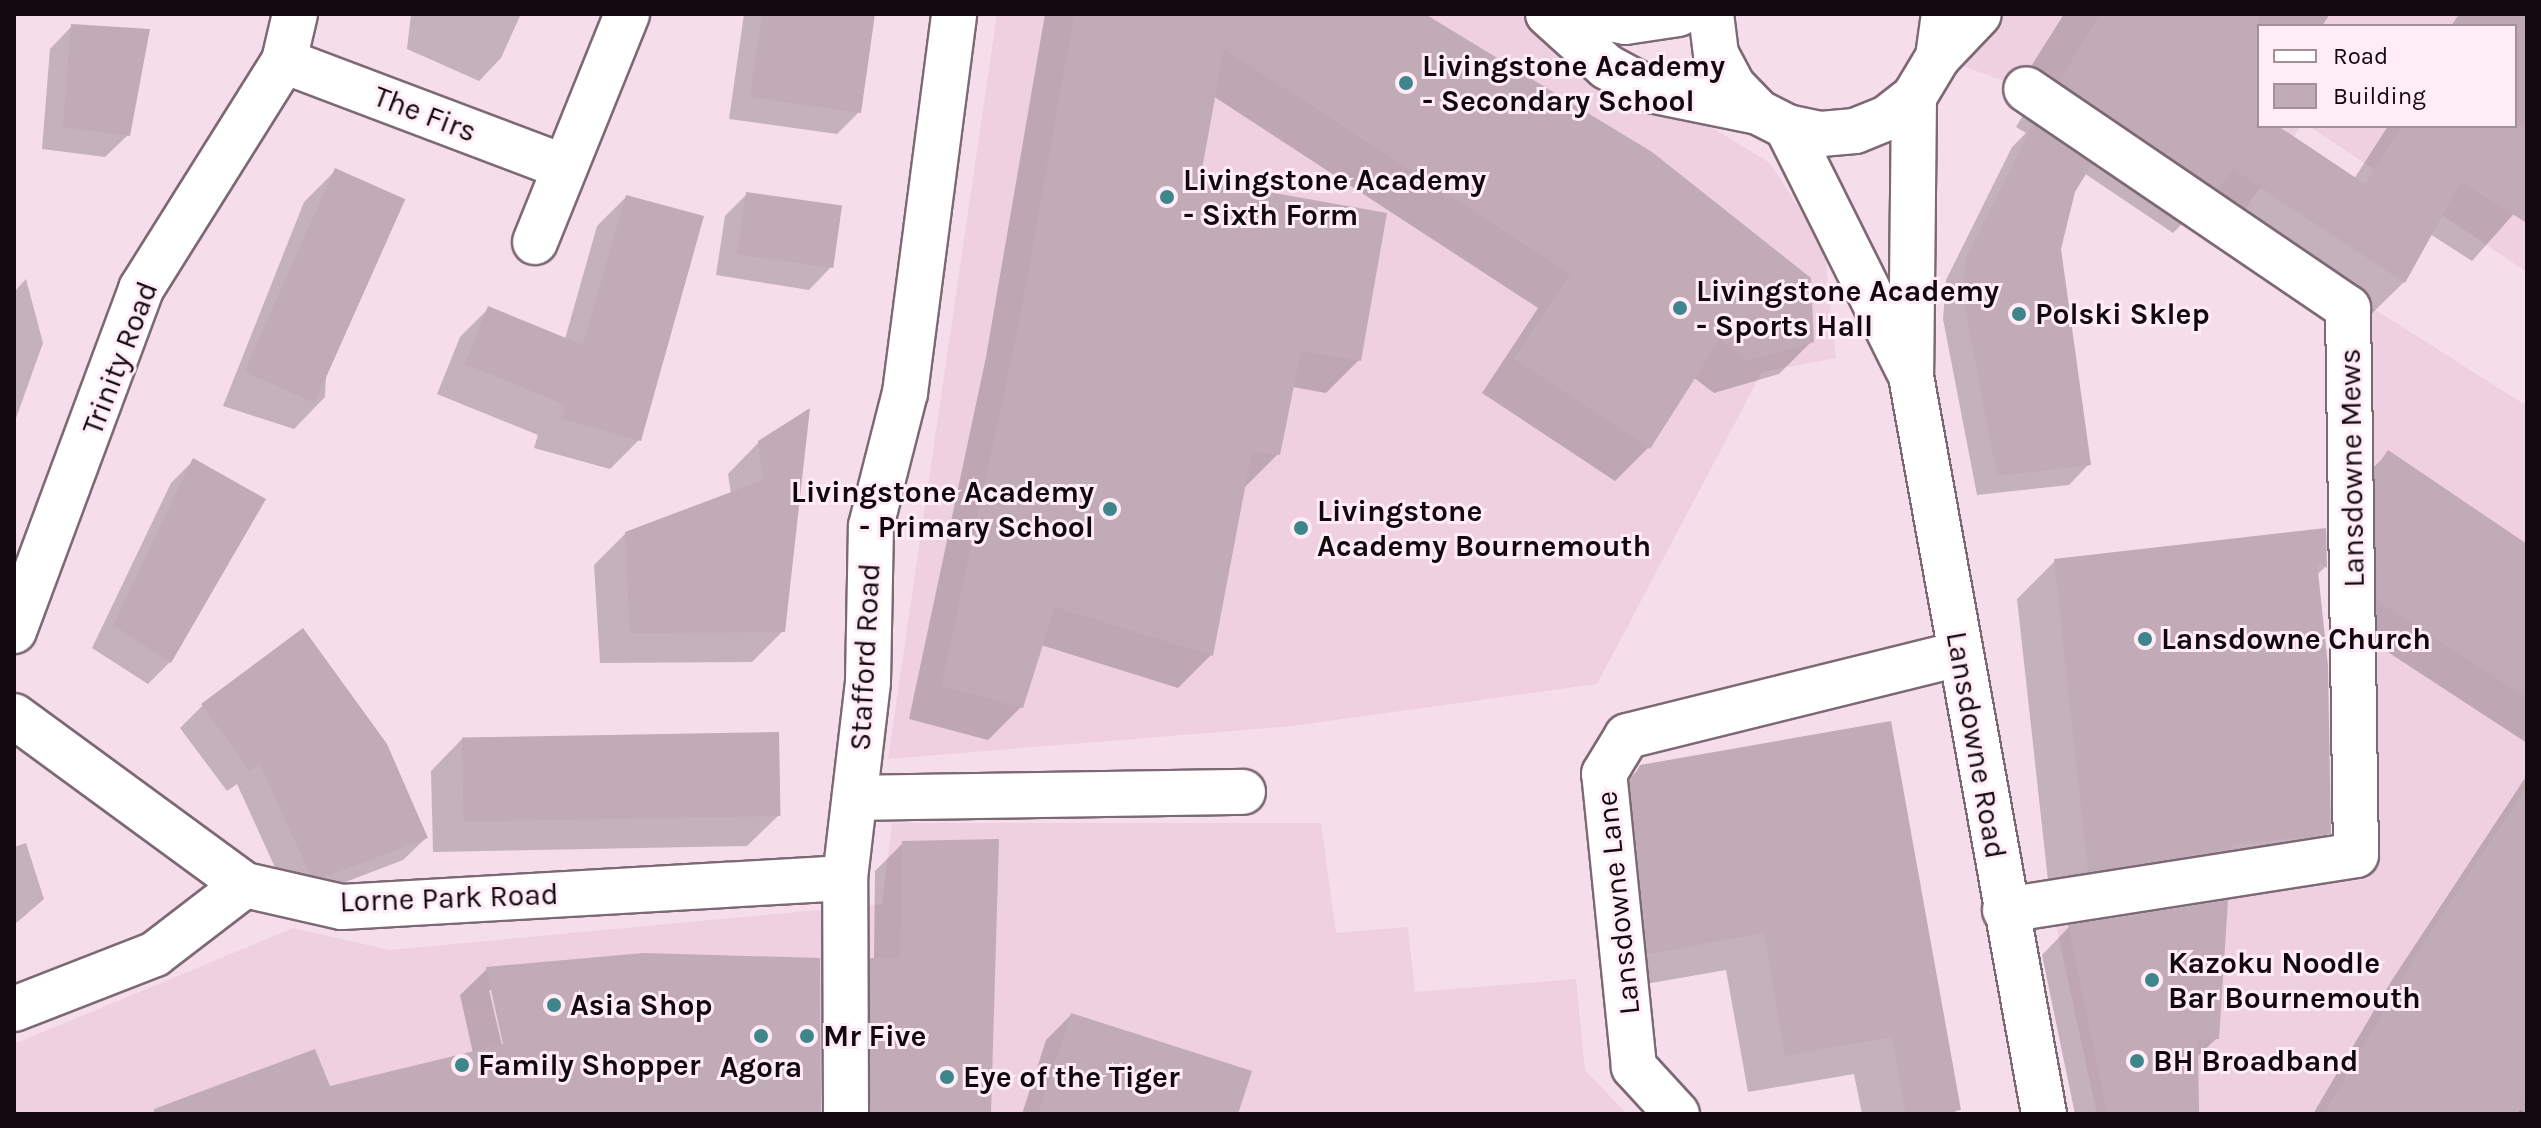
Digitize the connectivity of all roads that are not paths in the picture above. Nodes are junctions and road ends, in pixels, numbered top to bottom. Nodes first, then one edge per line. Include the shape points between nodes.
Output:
1 (295, 14) edge
2 (627, 14) edge
3 (954, 14) edge
4 (1548, 14) edge
5 (1585, 14) edge
6 (1678, 14) edge
7 (1711, 14) edge
8 (1944, 14) edge
9 (1979, 14) edge
10 (1938, 57) junction
11 (284, 61) junction
12 (2026, 89) dead end
13 (1914, 97) junction
14 (1772, 119) junction
15 (565, 167) junction
16 (535, 242) dead end
17 (1911, 376) junction
18 (14, 631) edge
19 (1959, 654) junction
20 (14, 716) edge
21 (1243, 792) dead end
22 (855, 798) junction
23 (845, 878) junction
24 (245, 885) junction
25 (2005, 910) junction
26 (14, 1009) edge
27 (846, 1114) edge
28 (1677, 1114) edge
29 (2044, 1114) edge

1 - 11 street, Trinity Road
2 - 15 street
3 - 22 street, Stafford Road via 905,393 871,526 868,681
4 - 14 street via 1607,67 1650,90
5 - 6 street via 1625,22
7 - 14 street, Lansdowne Road via 1716,54 1733,86
8 - 10 street
9 - 10 street
10 - 13 street
11 - 15 street, The Firs
11 - 18 street, Trinity Road via 141,289
12 - 25 street, Lansdowne Mews via 2348,308 2356,855
13 - 14 street via 1887,118 1855,131 1821,134
13 - 17 street, Lansdowne Road
14 - 17 street, Lansdowne Road
15 - 16 street
17 - 19 street, Lansdowne Road
19 - 25 street, Lansdowne Road
19 - 28 street, Lansdowne Lane via 1627,736 1604,774 1634,1067
20 - 24 street, Lorne Park Road
21 - 22 street
22 - 23 street, Stafford Road
23 - 24 street, Lorne Park Road via 342,907
23 - 27 street, Stafford Road
24 - 26 street via 155,954
25 - 29 street, Lansdowne Road

